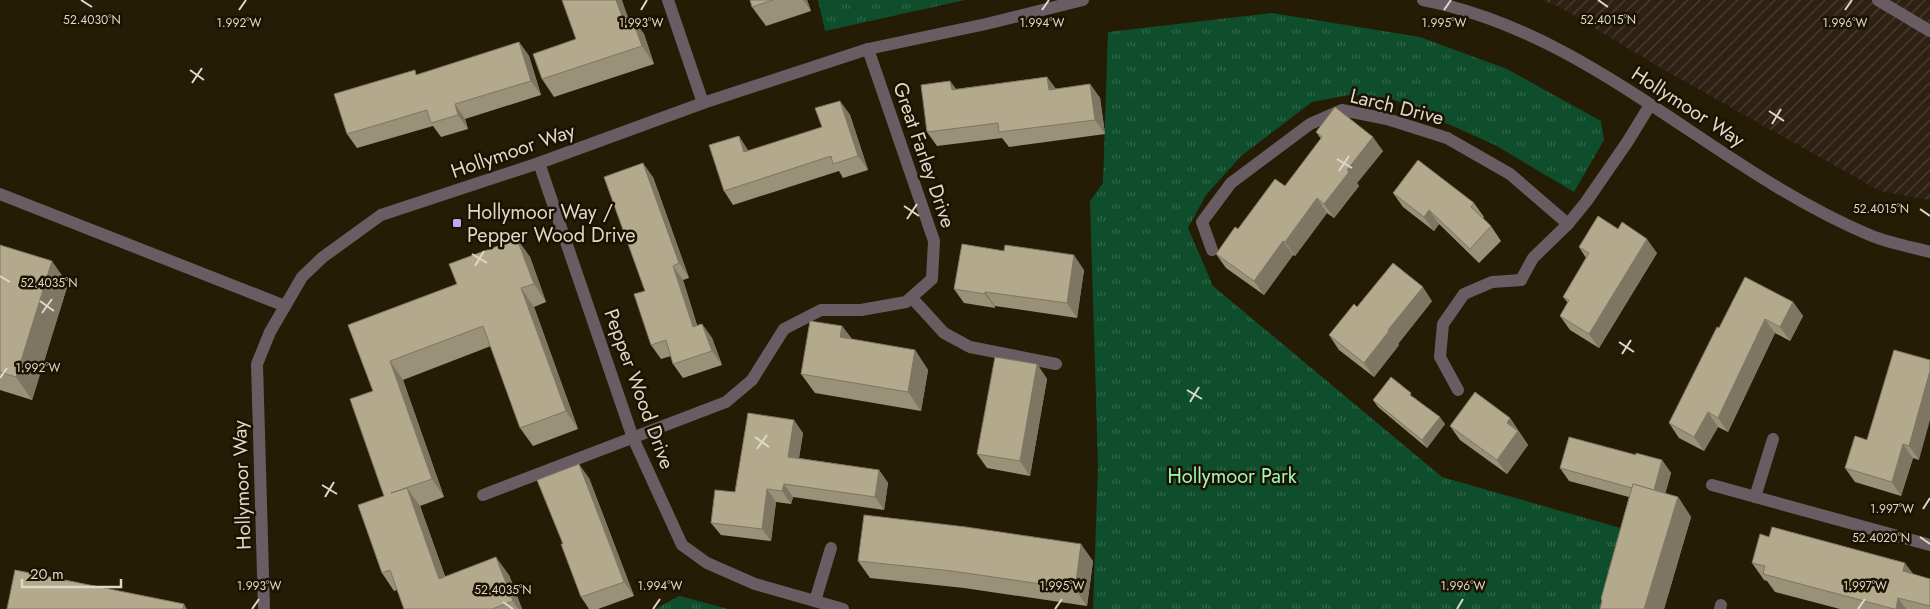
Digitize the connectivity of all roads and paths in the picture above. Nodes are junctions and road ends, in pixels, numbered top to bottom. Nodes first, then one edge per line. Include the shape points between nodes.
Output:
1 (668, 0) edge
2 (1083, 0) edge
3 (1423, 0) edge
4 (1878, 0) edge
5 (1930, 32) edge
6 (868, 49) junction
7 (703, 103) junction
8 (1650, 105) junction
9 (539, 163) junction
10 (0, 194) edge
11 (1568, 224) junction
12 (1212, 250) dead end
13 (1930, 252) edge
14 (912, 298) junction
15 (285, 306) junction
16 (1056, 364) dead end
17 (1458, 390) dead end
18 (633, 438) junction
19 (1772, 439) dead end
20 (1712, 485) dead end
21 (483, 495) dead end
22 (1755, 497) junction
23 (1930, 545) edge
24 (831, 548) dead end
25 (815, 601) junction
26 (264, 609) edge
27 (843, 609) edge

1 - 7 street
2 - 6 street, Hollymoor Way
3 - 8 street, Hollymoor Way via 1456,6 1544,41 1589,65
4 - 5 street
6 - 7 street, Hollymoor Way
6 - 14 street, Great Farley Drive via 934,240 932,279
7 - 9 street, Hollymoor Way
8 - 11 street
8 - 13 street, Hollymoor Way via 1787,194 1873,236
9 - 15 street, Hollymoor Way via 381,215 323,257 302,278
9 - 18 street, Pepper Wood Drive
10 - 15 street
11 - 12 street, Larch Drive via 1510,174 1447,138 1387,119 1342,110 1310,124 1231,183 1202,222
11 - 17 street via 1532,258 1521,280 1492,282 1464,294 1443,324 1440,357
14 - 16 street via 944,333 970,347
14 - 18 street, Great Farley Drive via 906,302 861,310 821,310 784,329 752,380 726,402
15 - 26 street, Hollymoor Way via 257,364
18 - 21 street, Great Farley Drive
18 - 25 street, Pepper Wood Drive via 682,545 706,563 755,584
19 - 22 street
20 - 22 street
22 - 23 street
24 - 25 street
25 - 27 street, Pepper Wood Drive

